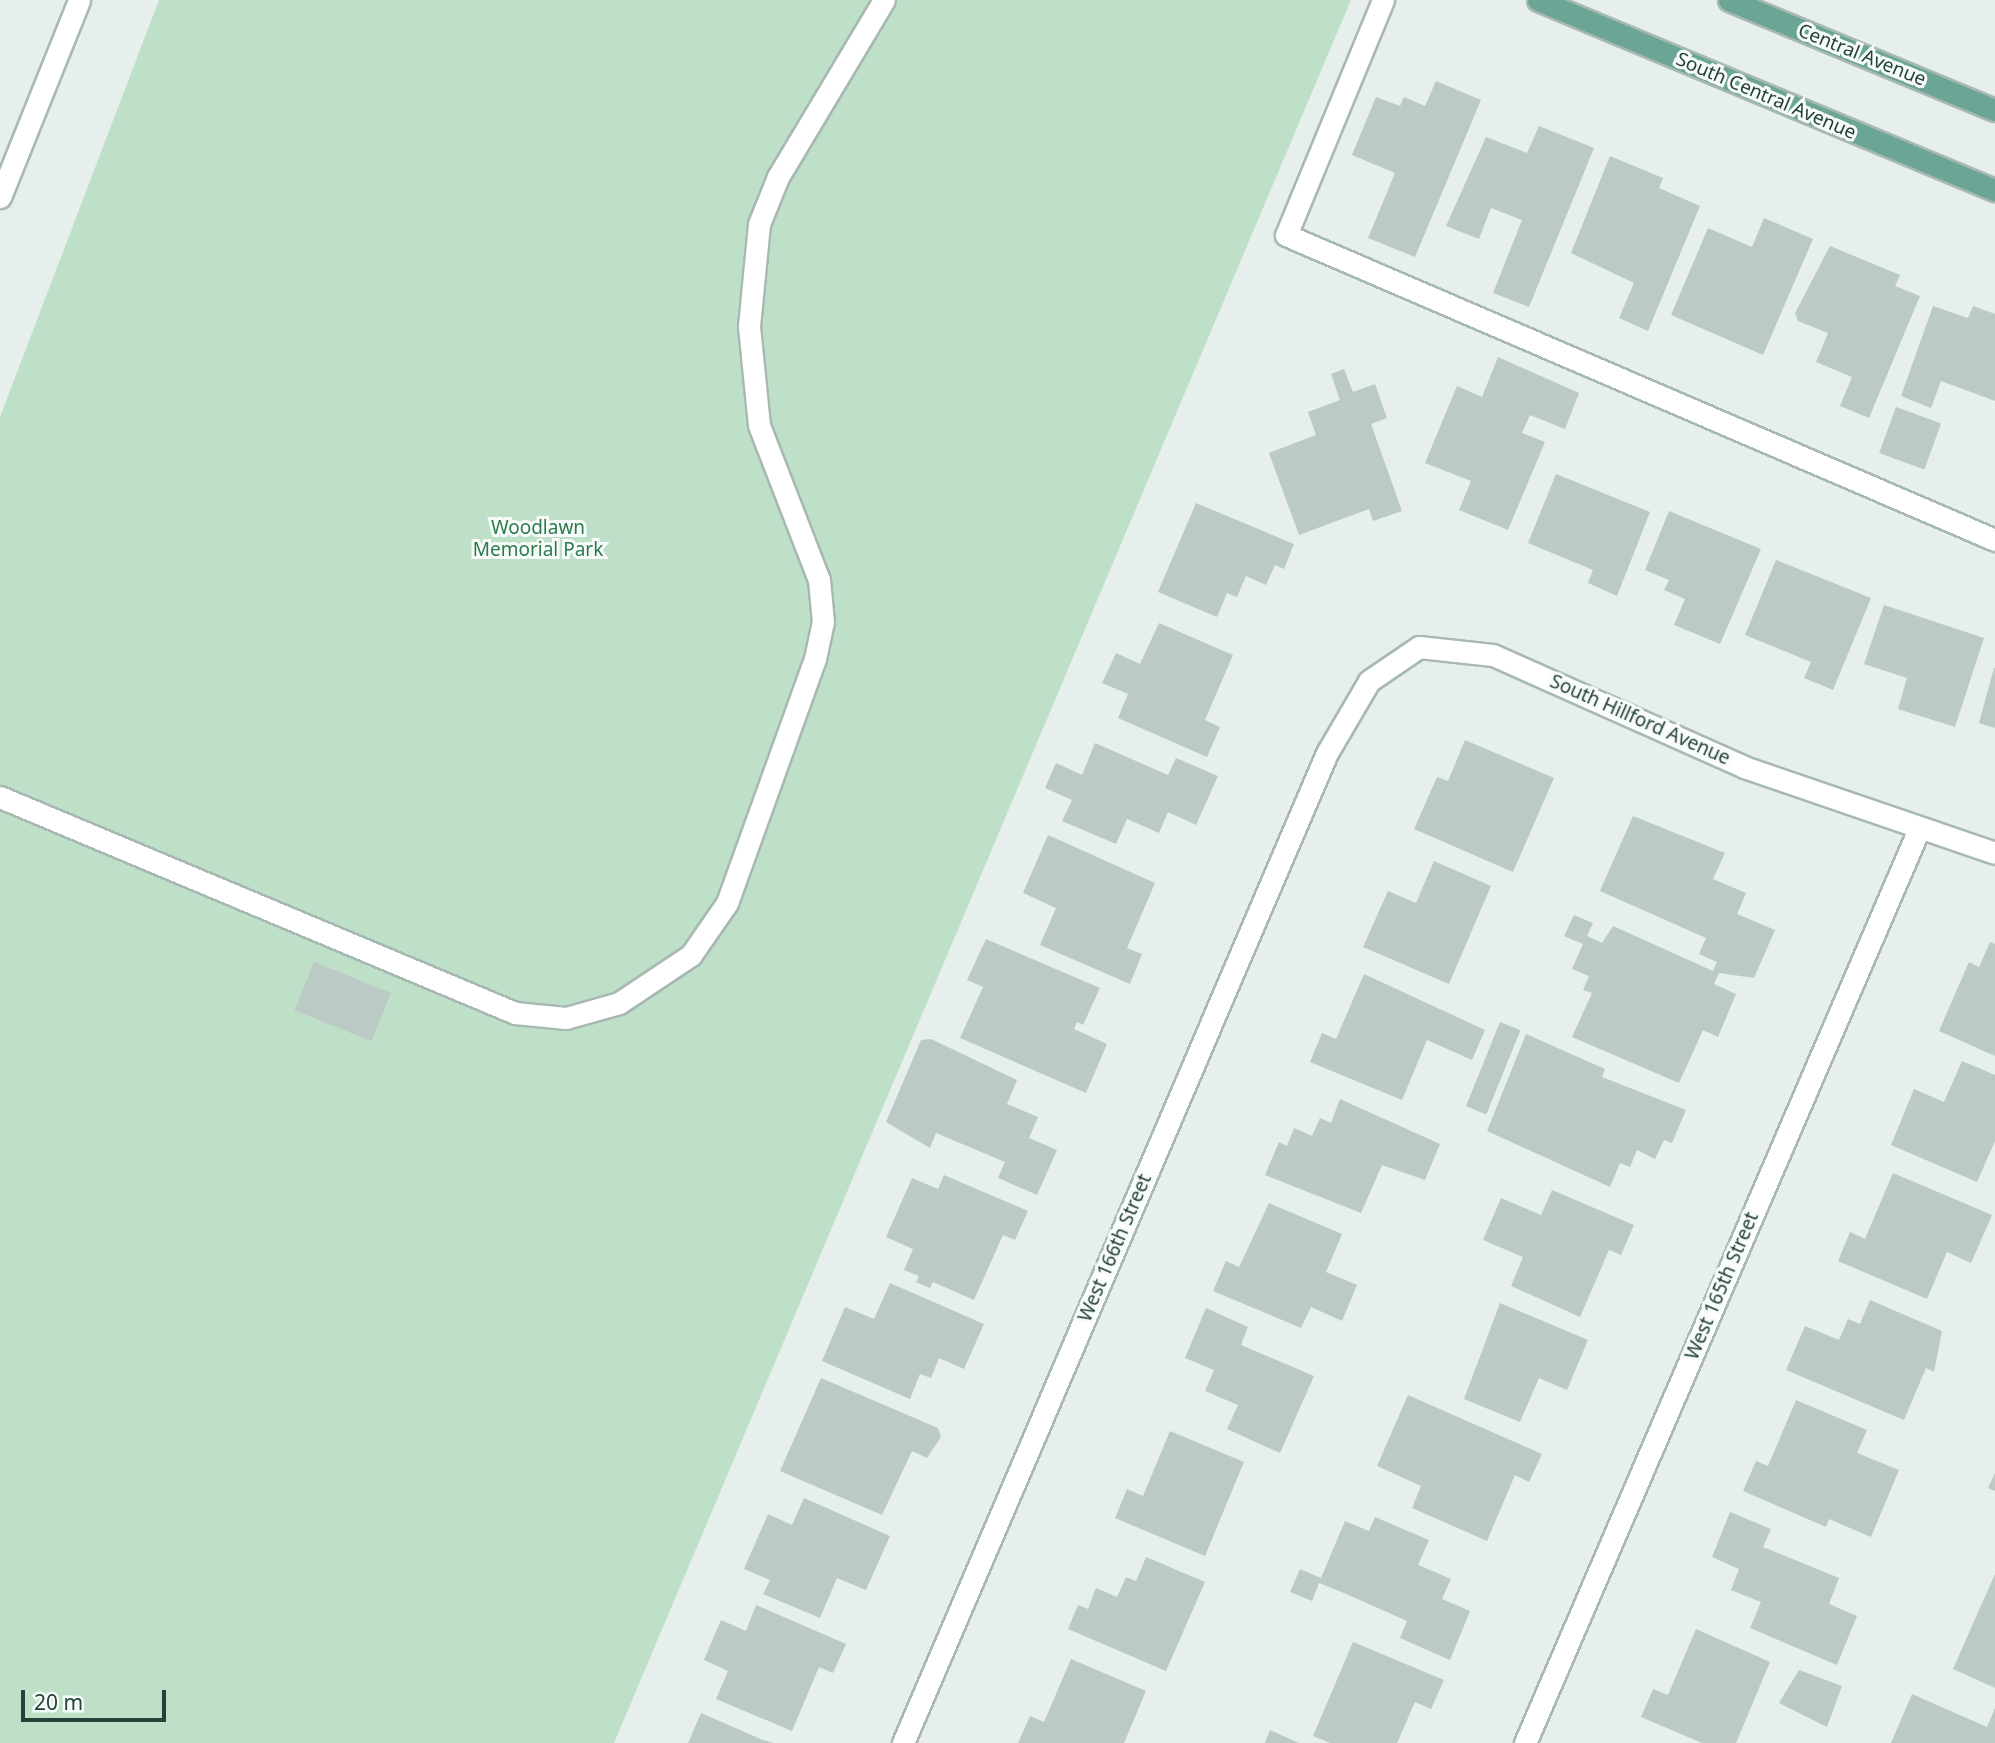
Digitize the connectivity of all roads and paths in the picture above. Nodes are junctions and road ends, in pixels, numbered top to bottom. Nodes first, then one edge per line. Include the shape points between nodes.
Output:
1 (79, 0) edge
2 (884, 0) edge
3 (1382, 0) edge
4 (1538, 0) edge
5 (1729, 0) edge
6 (1995, 110) edge
7 (1995, 190) edge
8 (0, 197) edge
9 (1995, 540) edge
10 (1327, 753) joint
11 (0, 797) edge
12 (1919, 829) junction
13 (1995, 853) edge
14 (904, 1743) edge
15 (1525, 1743) edge

1 - 8 street
2 - 11 street via 778,177 759,224 749,326 759,425 819,580 823,622 815,659 727,903 691,955 619,1003 566,1018 515,1013
3 - 9 street via 1286,235
4 - 7 main road, South Central Avenue
5 - 6 main road, Central Avenue
10 - 12 street, South Hillford Avenue via 1369,681 1419,648 1493,655 1744,766
10 - 14 street, West 166th Street
12 - 13 street, South Hillford Avenue
12 - 15 street, West 165th Street

